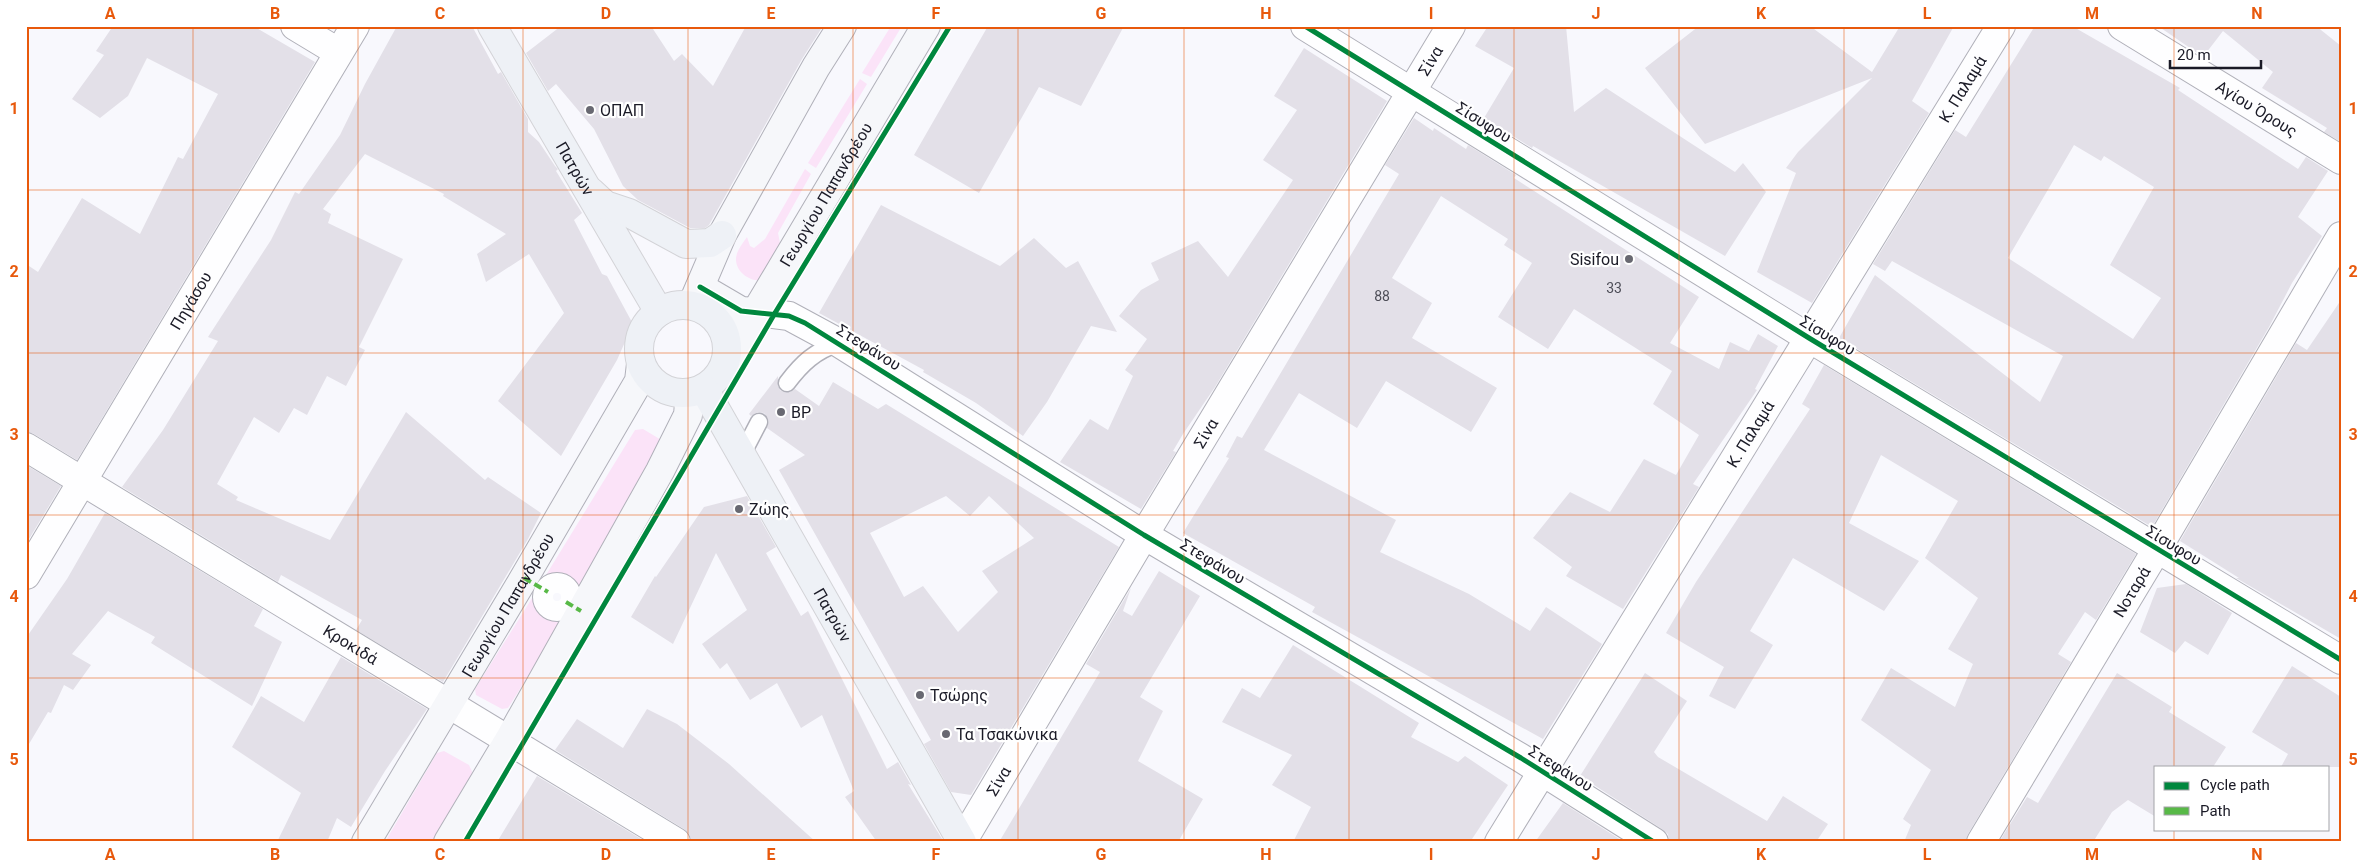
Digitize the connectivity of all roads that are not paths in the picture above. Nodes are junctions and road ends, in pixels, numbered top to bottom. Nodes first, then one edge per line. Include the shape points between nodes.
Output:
1 (295, 26) edge
2 (355, 26) edge
3 (492, 26) edge
4 (842, 26) edge
5 (926, 26) edge
6 (1305, 26) edge
7 (1451, 26) edge
8 (2001, 26) edge
9 (2122, 26) edge
10 (338, 52) junction
11 (1411, 92) junction
12 (2341, 160) edge
13 (587, 188) junction
14 (722, 235) junction
15 (2341, 236) edge
16 (696, 296) junction
17 (659, 312) junction
18 (756, 312) junction
19 (1809, 338) junction
20 (839, 343) junction
21 (726, 362) junction
22 (641, 364) junction
23 (786, 383) dead end
24 (699, 390) junction
25 (759, 422) dead end
26 (26, 447) edge
27 (744, 459) junction
28 (84, 482) junction
29 (1144, 535) junction
30 (2157, 550) junction
31 (26, 575) edge
32 (524, 578) junction
33 (565, 602) junction
34 (2341, 660) edge
35 (448, 703) junction
36 (509, 740) junction
37 (1543, 771) junction
38 (366, 842) edge
39 (448, 842) edge
40 (676, 842) edge
41 (962, 842) edge
42 (1499, 842) edge
43 (1654, 842) edge
44 (1981, 842) edge

1 - 10 street
2 - 10 street, Πηγάσου
3 - 13 main road, Πατρών
4 - 14 main road
5 - 18 main road, Γεωργίου Παπανδρέου
6 - 11 street, Σίσυφου
7 - 11 street, Σίνα
8 - 19 street, Κ. Παλαμά
9 - 12 street, Αγίου Όρους
10 - 28 street, Πηγάσου
11 - 19 street, Σίσυφου
11 - 29 street, Σίνα
13 - 14 main road via 605,205 628,213 686,244 710,243
13 - 17 main road, Πατρών
14 - 16 main road
15 - 30 street, Νοταρά
16 - 17 main road
16 - 18 main road via 741,311
16 - 21 main road via 725,333
17 - 22 main road via 641,335 638,349
18 - 20 street, Στεφάνου via 789,316
18 - 21 main road, Γεωργίου Παπανδρέου
19 - 30 street, Σίσυφου
19 - 37 street, Κ. Παλαμά
20 - 23 lane via 810,356
20 - 29 street, Στεφάνου
21 - 24 main road via 721,373
22 - 24 main road via 647,376 668,391 681,394
22 - 32 main road, Γεωργίου Παπανδρέου via 639,381
24 - 27 main road, Πατρών
24 - 33 main road via 688,403 688,415 679,435
25 - 27 lane
26 - 28 street, Κροκιδά
27 - 41 main road, Πατρών
28 - 31 street, Πηγάσου
28 - 35 street, Κροκιδά
29 - 37 street, Στεφάνου
29 - 41 street, Σίνα
30 - 34 street, Σίσυφου
30 - 44 street, Νοταρά
32 - 33 street
32 - 35 main road, Γεωργίου Παπανδρέου
33 - 36 main road
35 - 36 street, Κροκιδά
35 - 38 main road, Γεωργίου Παπανδρέου
36 - 39 main road
36 - 40 street, Κροκιδά
37 - 42 street, Κ. Παλαμά
37 - 43 street, Στεφάνου

